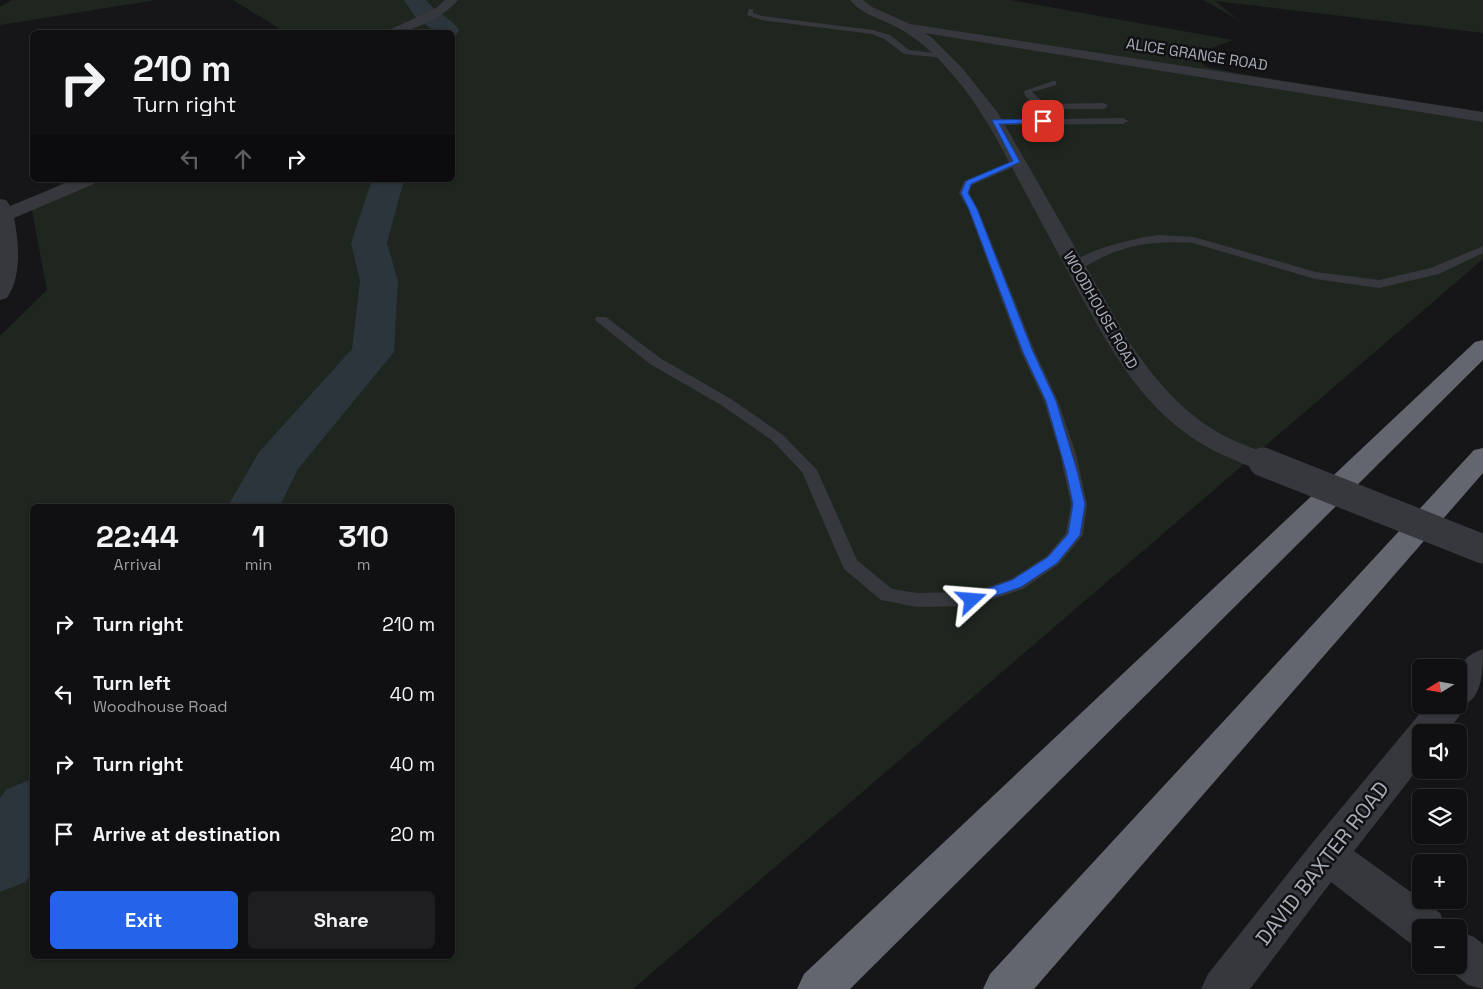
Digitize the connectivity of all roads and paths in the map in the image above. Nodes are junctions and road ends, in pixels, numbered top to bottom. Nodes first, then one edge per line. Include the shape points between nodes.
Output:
1 (452, 0) edge
2 (856, 0) edge
3 (751, 10) dead end
4 (905, 26) junction
5 (399, 30) edge
6 (968, 35) junction
7 (939, 50) junction
8 (1053, 83) dead end
9 (1104, 106) dead end
10 (1043, 107) junction
11 (1483, 116) edge
12 (1059, 121) junction
13 (1123, 121) dead end
14 (994, 122) junction
15 (1017, 162) junction
16 (82, 182) edge
17 (2, 210) edge
18 (1483, 249) edge
19 (1075, 266) junction
20 (0, 294) edge
21 (601, 320) dead end
22 (1483, 347) edge
23 (1483, 456) edge
24 (1483, 549) edge
25 (1483, 662) edge
26 (1468, 681) edge
27 (1441, 714) edge
28 (1433, 724) edge
29 (1412, 749) edge
30 (1327, 855) junction
31 (1413, 919) edge
32 (1467, 958) edge
33 (1483, 970) edge
34 (819, 989) edge
35 (1005, 989) edge
36 (1223, 989) edge

1 - 5 street via 439,11
2 - 4 street, WOODHOUSE ROAD
3 - 7 lane via 749,14 761,18 873,32 887,37 906,52
4 - 6 street, ALICE GRANGE ROAD
4 - 7 street, WOODHOUSE ROAD
6 - 7 street via 945,40
6 - 11 street, ALICE GRANGE ROAD
7 - 14 street, WOODHOUSE ROAD
8 - 10 lane via 1028,91
9 - 10 lane
10 - 12 lane
12 - 13 lane
12 - 14 lane
14 - 15 street, WOODHOUSE ROAD
15 - 19 street, WOODHOUSE ROAD
15 - 21 lane via 968,183 964,193 1051,401 1068,454 1079,504 1074,535 1053,560 1017,584 972,600 917,600 887,596 850,564 809,470 778,438 726,402 655,361
16 - 17 street
17 - 20 street via 7,269
18 - 19 lane via 1435,271 1379,284 1315,275 1194,240 1175,238 1128,242
19 - 24 street, WOODHOUSE ROAD, bridge via 1138,374 1161,399 1201,433 1263,462
22 - 34 highway
23 - 35 highway
25 - 26 street
27 - 28 street
29 - 30 street, DAVID BAXTER ROAD
30 - 31 street
30 - 36 street, DAVID BAXTER ROAD
32 - 33 street

